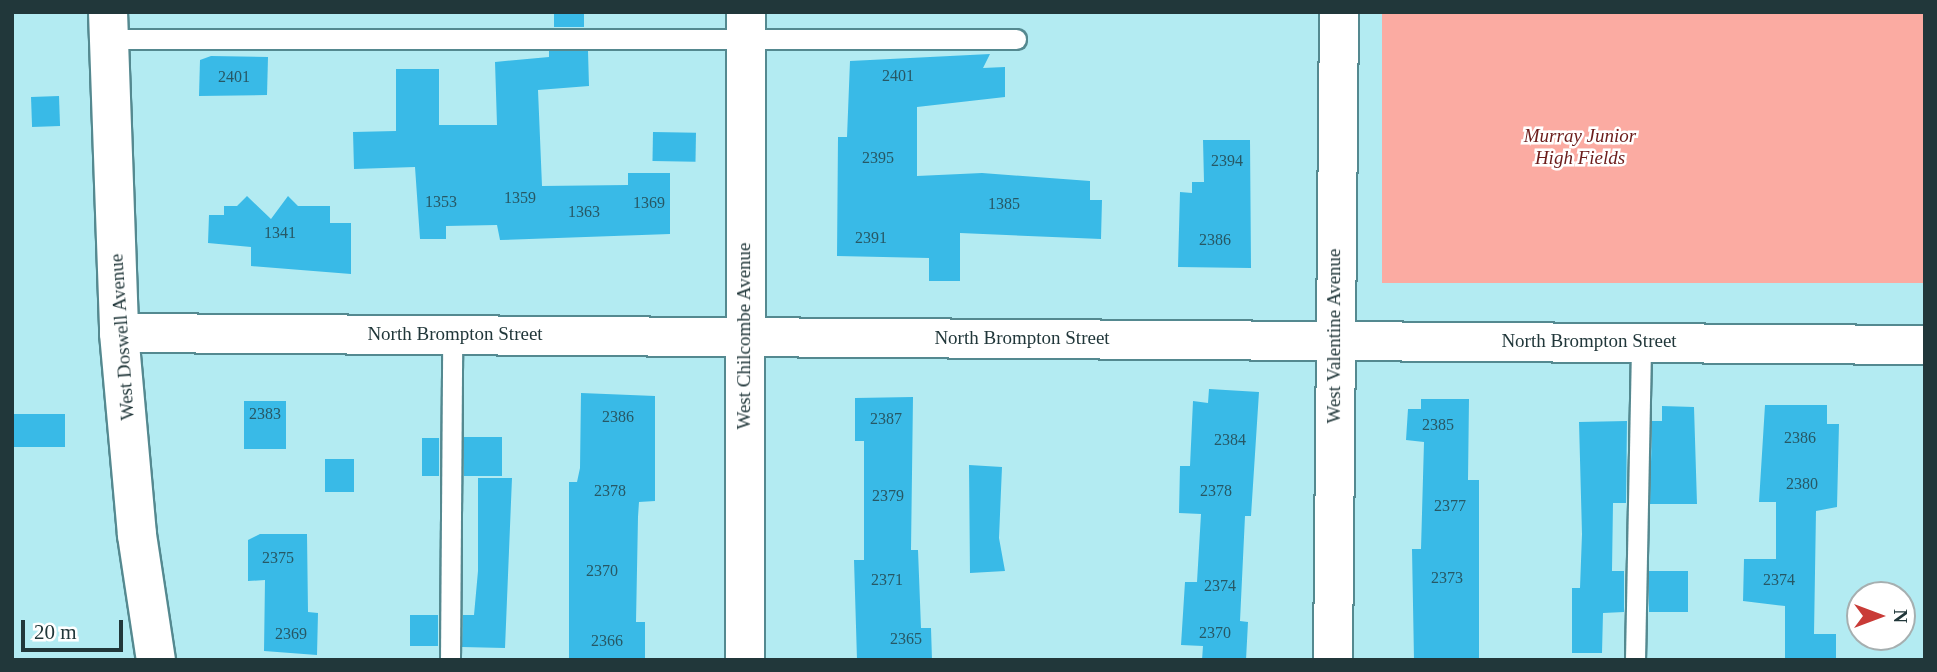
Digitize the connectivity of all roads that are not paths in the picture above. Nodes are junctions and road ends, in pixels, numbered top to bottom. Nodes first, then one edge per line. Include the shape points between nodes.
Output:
1 (1339, 12) edge
2 (746, 25) edge
3 (108, 26) edge
4 (1016, 39) dead end
5 (119, 333) junction
6 (452, 334) junction
7 (744, 336) junction
8 (1334, 339) junction
9 (1641, 341) junction
10 (1925, 345) edge
11 (156, 660) edge
12 (450, 660) edge
13 (745, 660) edge
14 (1334, 660) edge
15 (1635, 660) edge

1 - 8 street, West Valentine Avenue
2 - 3 lane
2 - 4 lane
2 - 7 street, West Chilcombe Avenue
3 - 5 street, West Doswell Avenue
5 - 6 street, North Brompton Street
5 - 11 street, West Doswell Avenue
6 - 7 street, North Brompton Street
6 - 12 lane
7 - 8 street, North Brompton Street
7 - 13 street, West Chilcombe Avenue
8 - 9 street, North Brompton Street
8 - 14 street, West Valentine Avenue
9 - 10 street, North Brompton Street
9 - 15 lane

